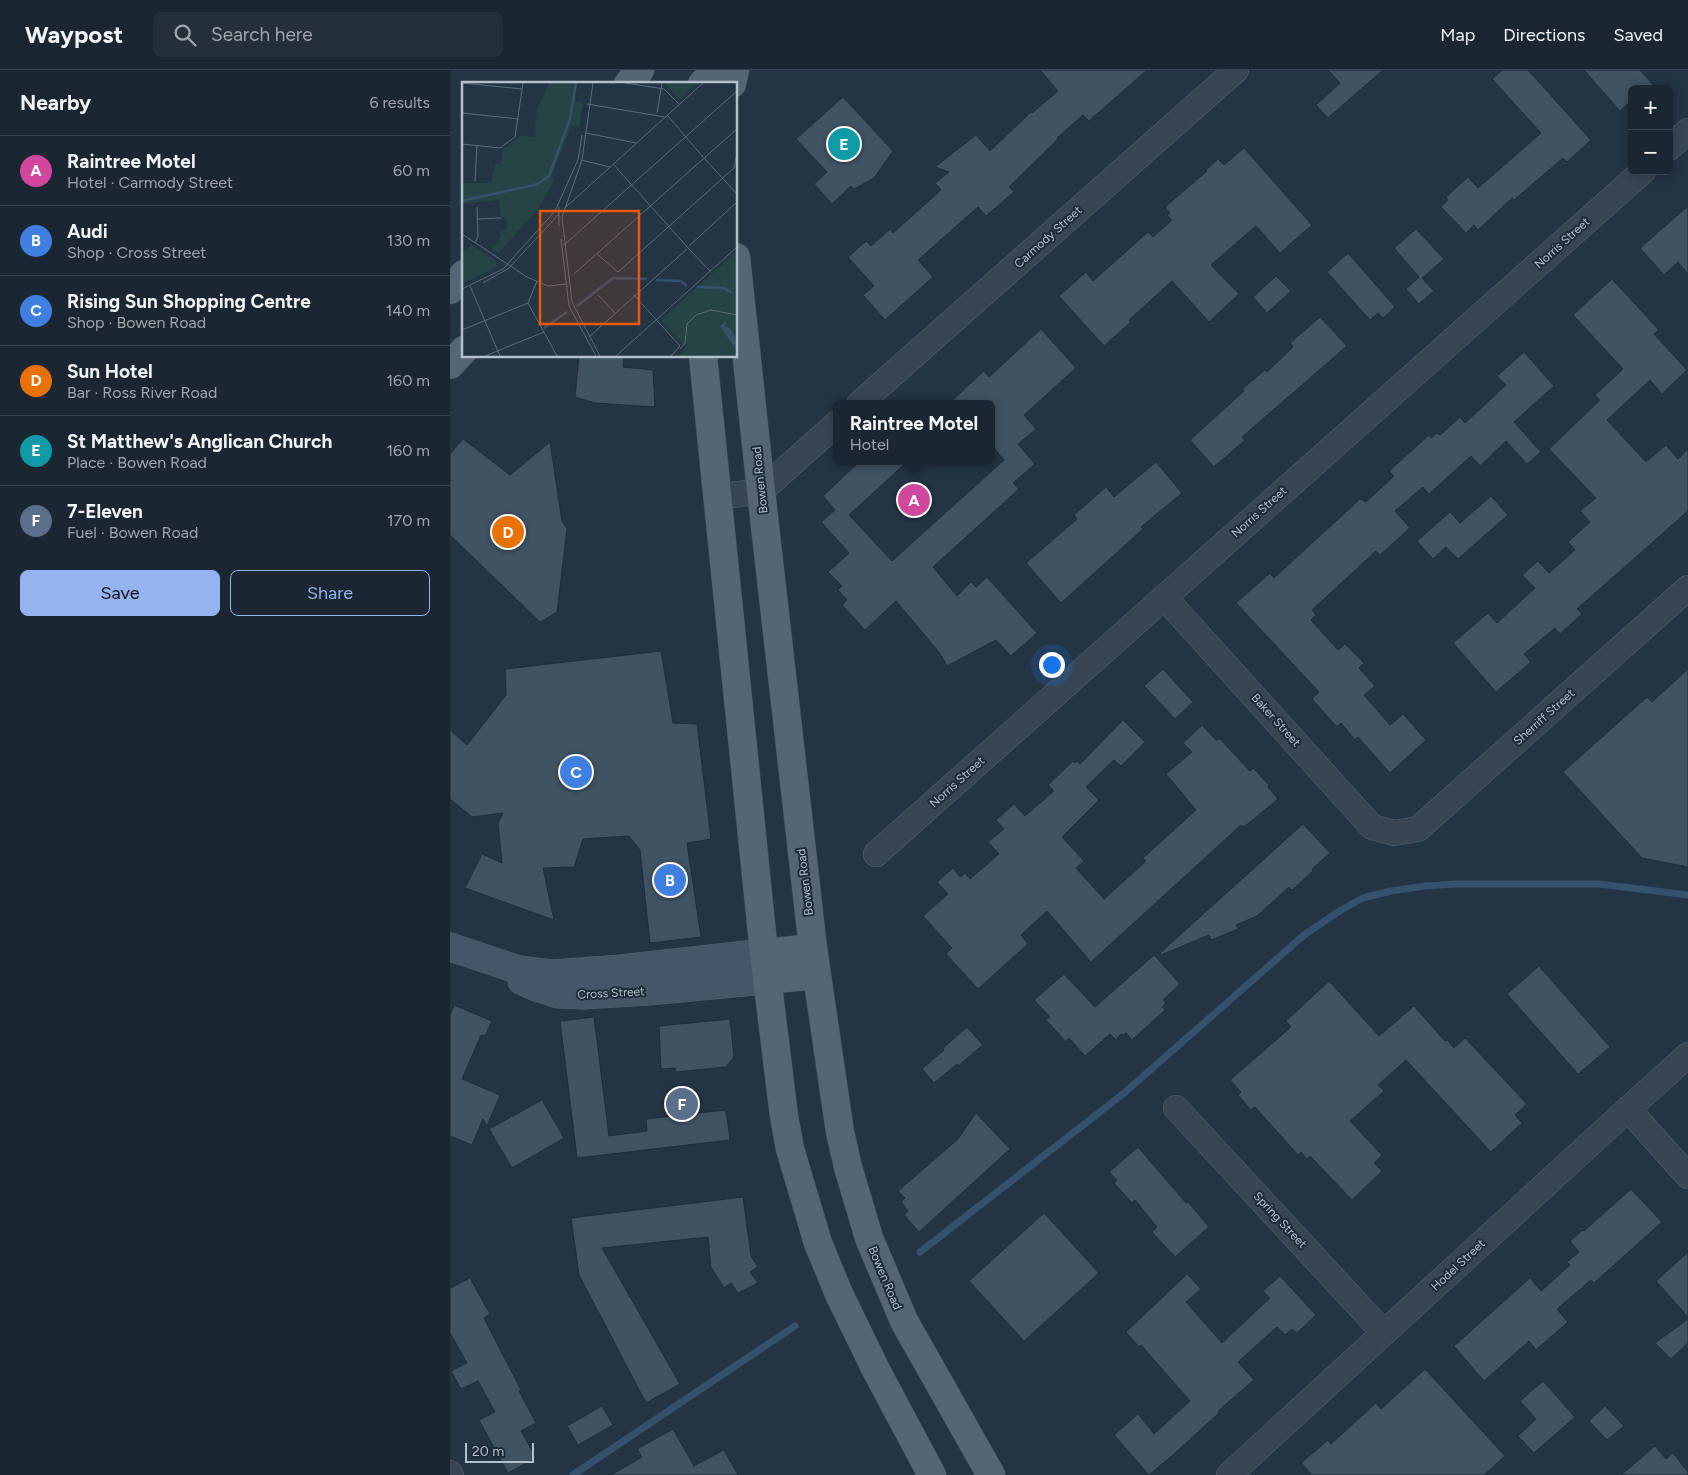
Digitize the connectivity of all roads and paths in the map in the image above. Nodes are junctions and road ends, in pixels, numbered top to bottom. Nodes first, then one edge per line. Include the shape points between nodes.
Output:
1 (640, 70) edge
2 (715, 70) edge
3 (1236, 70) edge
4 (630, 82) edge
5 (704, 82) edge
6 (1688, 131) edge
7 (1673, 144) edge
8 (1639, 175) edge
9 (738, 275) edge
10 (462, 276) edge
11 (450, 290) edge
12 (462, 352) edge
13 (704, 358) edge
14 (450, 365) edge
15 (865, 400) edge
16 (833, 427) edge
17 (761, 491) junction
18 (718, 498) junction
19 (1688, 588) edge
20 (1164, 597) junction
21 (1394, 833) joint
22 (876, 854) dead end
23 (813, 948) junction
24 (456, 949) edge
25 (764, 953) junction
26 (816, 975) junction
27 (767, 980) junction
28 (1688, 1055) edge
29 (1176, 1108) dead end
30 (1628, 1109) junction
31 (1688, 1176) edge
32 (1384, 1333) junction
33 (932, 1475) edge
34 (991, 1475) edge
35 (1229, 1475) edge

1 - 4 main road
2 - 5 main road
3 - 15 street, Carmody Street
6 - 7 street
8 - 20 street, Norris Street
9 - 17 main road, Bowen Road
10 - 11 main road
12 - 14 main road
13 - 18 main road
16 - 17 street
17 - 18 street
17 - 23 main road, Bowen Road
18 - 25 main road
19 - 21 street, Sherriff Street via 1418,829
20 - 21 street, Baker Street via 1372,827
20 - 22 street, Norris Street
23 - 25 main road
23 - 26 main road, Bowen Road
24 - 25 main road, Cross Street via 519,970 551,974
24 - 27 main road, Cross Street via 536,988 558,994 649,991
25 - 27 main road
26 - 27 main road
26 - 34 main road, Bowen Road via 840,1132 869,1238 904,1322
27 - 33 main road via 790,1149 818,1243 876,1370
28 - 30 street, Hodel Street
29 - 32 street, Spring Street
30 - 31 street
30 - 32 street, Hodel Street
32 - 35 street, Hodel Street

